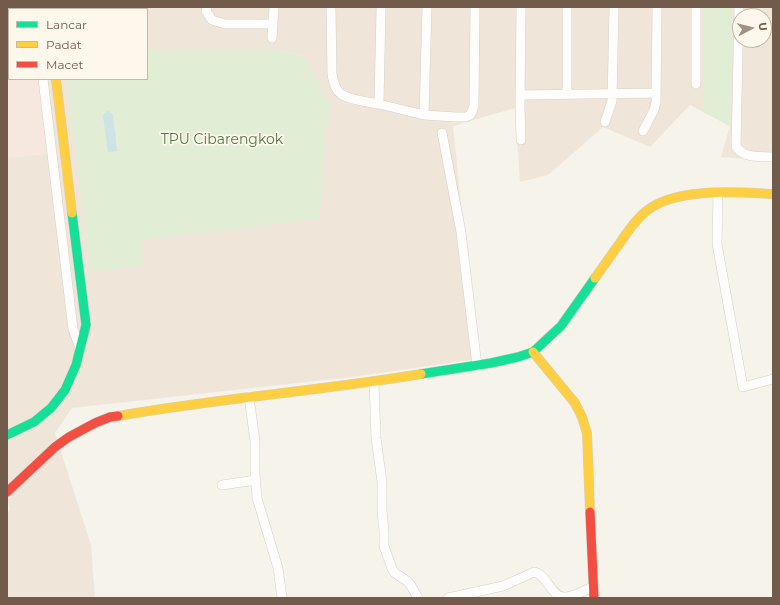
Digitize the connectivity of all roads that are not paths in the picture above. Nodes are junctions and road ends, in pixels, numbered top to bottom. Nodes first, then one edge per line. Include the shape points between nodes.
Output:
1 (274, 7) edge
2 (331, 7) edge
3 (381, 7) edge
4 (427, 7) edge
5 (475, 7) edge
6 (521, 7) edge
7 (568, 7) edge
8 (614, 7) edge
9 (656, 7) edge
10 (696, 7) edge
11 (739, 7) edge
12 (204, 8) edge
13 (273, 24) junction
14 (272, 38) dead end
15 (43, 80) edge
16 (56, 80) edge
17 (696, 84) dead end
18 (612, 93) junction
19 (656, 93) junction
20 (567, 94) junction
21 (520, 95) junction
22 (58, 97) junction
23 (46, 99) junction
24 (379, 104) junction
25 (424, 115) junction
26 (604, 122) dead end
27 (643, 131) dead end
28 (442, 133) dead end
29 (521, 140) dead end
30 (773, 157) edge
31 (718, 192) junction
32 (773, 194) edge
33 (80, 348) junction
34 (533, 352) junction
35 (477, 366) junction
36 (773, 379) edge
37 (374, 382) junction
38 (249, 397) junction
39 (7, 436) edge
40 (256, 480) junction
41 (222, 485) dead end
42 (8, 489) edge
43 (594, 586) junction
44 (282, 598) edge
45 (418, 598) edge
46 (448, 598) edge
47 (594, 598) edge

1 - 13 street
2 - 24 street via 332,74 336,89 346,97
3 - 24 street
4 - 25 street
5 - 25 street via 472,112 466,117
6 - 21 street
7 - 20 street
8 - 18 street
9 - 19 street
10 - 17 street
11 - 30 street via 736,146 747,156
12 - 13 street via 212,20 225,24
13 - 14 street
15 - 23 street
16 - 22 street
18 - 19 street
18 - 20 street
18 - 26 street
19 - 27 street via 654,110
20 - 21 street
21 - 29 street
22 - 23 street
22 - 33 street via 86,325
23 - 33 street via 73,329
24 - 25 street
28 - 35 street via 460,232
31 - 32 street
31 - 34 street via 690,195 663,202 643,214 561,326
31 - 36 street via 717,244 743,387
33 - 39 street via 76,366 65,390 52,408 34,422
34 - 35 street
34 - 43 street via 575,402 584,420 587,433
35 - 37 street
37 - 38 street
37 - 45 street via 384,546 392,569 410,584
38 - 40 street via 255,441
38 - 42 street via 110,417 69,437
40 - 41 street
40 - 44 street via 257,498 278,568
43 - 46 street via 562,597 539,573 534,572 503,586
43 - 47 street

